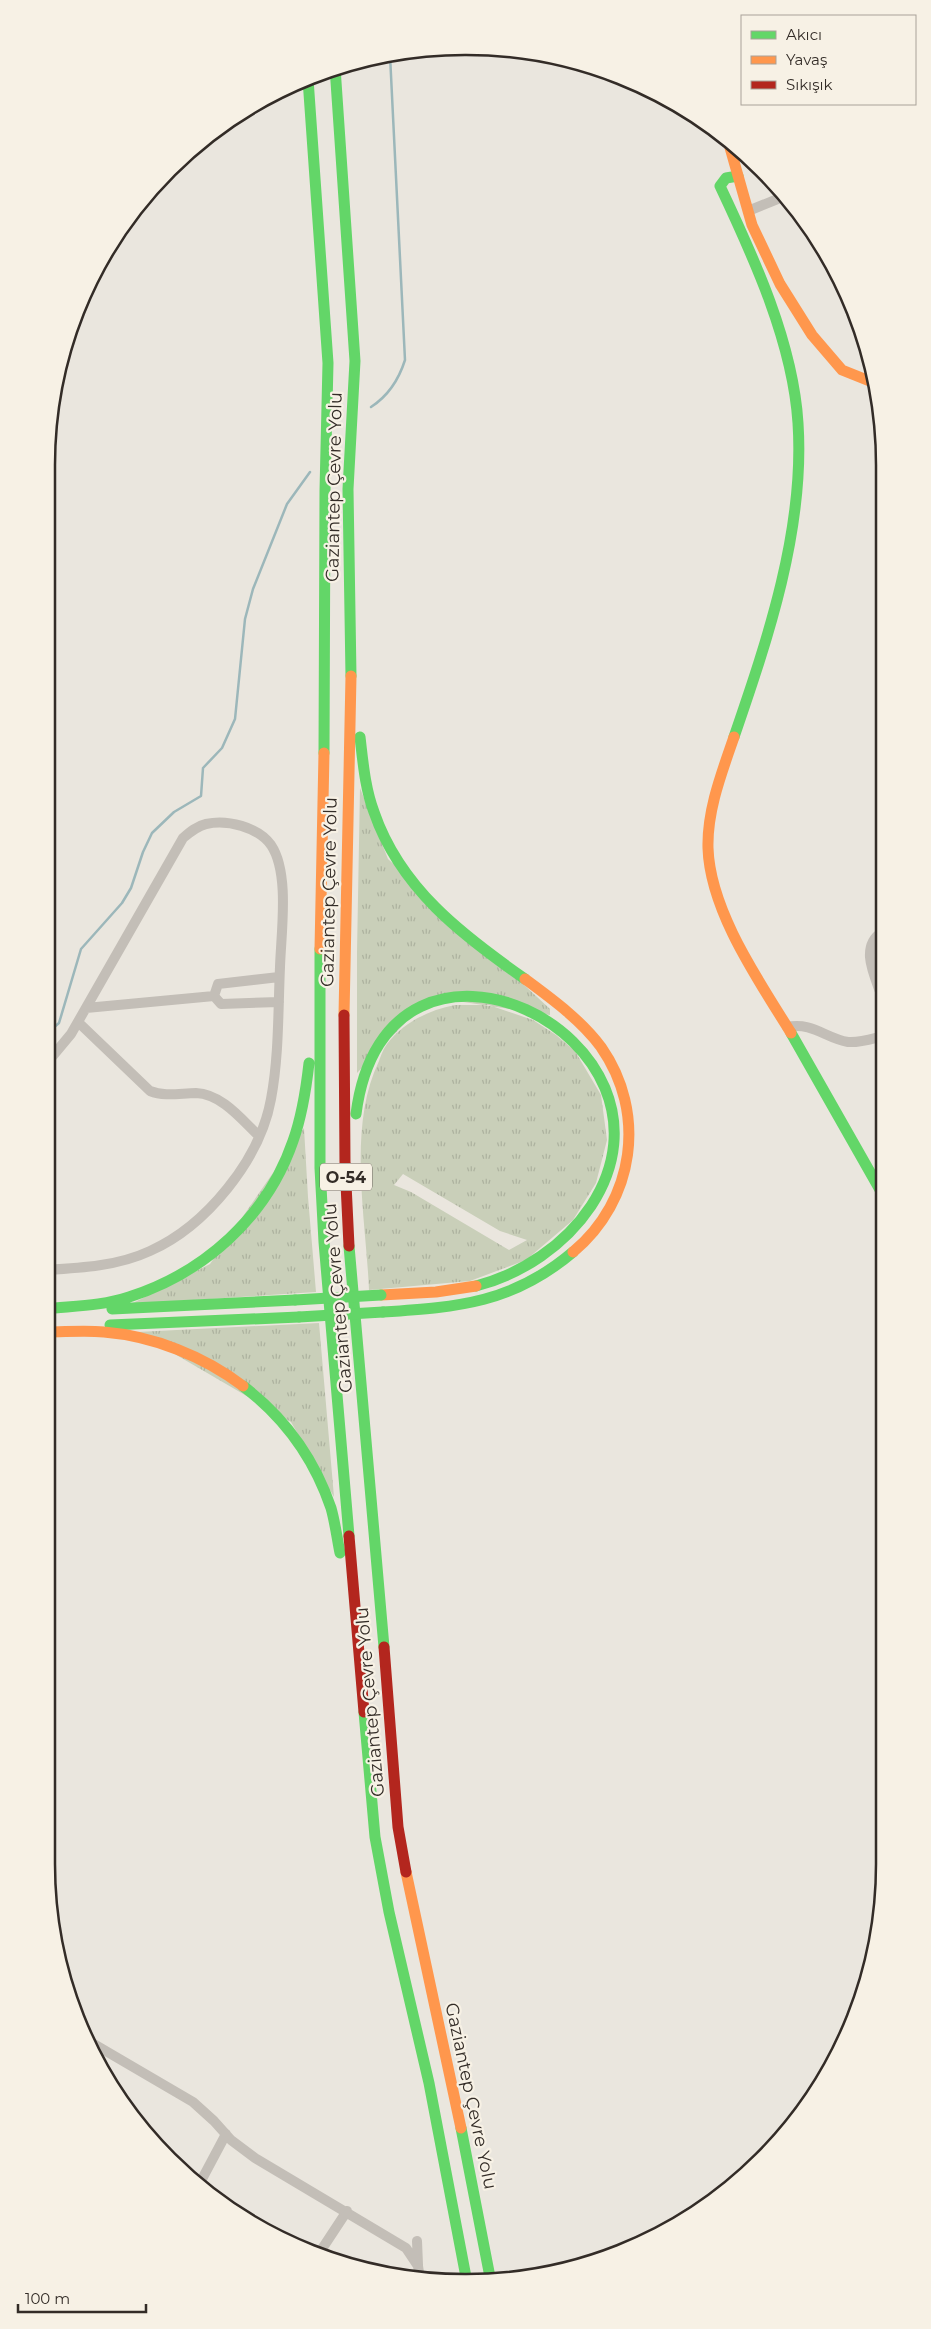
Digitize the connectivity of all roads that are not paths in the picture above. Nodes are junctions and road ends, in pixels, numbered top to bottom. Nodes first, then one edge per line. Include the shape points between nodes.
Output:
1 (336, 76) edge
2 (308, 86) edge
3 (732, 153) edge
4 (738, 176) junction
5 (778, 199) edge
6 (748, 211) junction
7 (867, 380) edge
8 (351, 666) junction
9 (876, 938) edge
10 (279, 977) junction
11 (876, 979) edge
12 (319, 985) junction
13 (214, 996) junction
14 (279, 1002) junction
15 (86, 1008) junction
16 (78, 1022) junction
17 (787, 1027) junction
18 (876, 1038) edge
19 (55, 1054) edge
20 (259, 1136) junction
21 (876, 1182) edge
22 (349, 1242) junction
23 (55, 1270) edge
24 (55, 1310) edge
25 (55, 1311) edge
26 (55, 1330) edge
27 (55, 1330) edge
28 (358, 1634) junction
29 (98, 2046) edge
30 (226, 2134) junction
31 (203, 2178) edge
32 (347, 2211) junction
33 (417, 2241) dead end
34 (323, 2248) edge
35 (418, 2266) junction
36 (419, 2271) edge
37 (489, 2273) edge
38 (465, 2274) edge

1 - 8 main road, Gaziantep Çevre Yolu / O-54 via 355,361 348,489
2 - 12 main road, Gaziantep Çevre Yolu / O-54 via 328,363
3 - 4 main road
4 - 6 main road
4 - 17 main road via 726,178 720,186 764,289 786,353 798,421 797,495 787,559 712,810 710,862 736,935
5 - 6 street
6 - 7 main road via 780,284 812,335 842,370
8 - 22 main road, Gaziantep Çevre Yolu / O-54 via 344,969 345,1163
8 - 26 main road, bridge via 360,700 364,778 376,820 392,854 418,891 452,926 551,998 590,1034 611,1063 630,1115 631,1133 630,1153 609,1209 595,1229 559,1264 519,1288 476,1302 429,1309
9 - 11 street via 870,947 870,961
10 - 13 street via 218,984
10 - 14 street
10 - 15 street via 282,874 272,846 263,835 250,828 206,824 194,828 183,838
12 - 24 main road via 311,1028 307,1086 296,1136 275,1182 243,1227 214,1254 151,1290 102,1303
12 - 28 main road, Gaziantep Çevre Yolu / O-54 via 320,1168 324,1242
13 - 14 street via 221,1004
13 - 15 street
14 - 20 street via 272,1092
15 - 16 street
16 - 19 street
16 - 20 street via 150,1091 208,1095 223,1103
17 - 18 street via 810,1027 847,1042
17 - 21 main road
20 - 23 street via 240,1172 202,1215 175,1238 148,1252 110,1262
22 - 25 main road, bridge via 358,1090 375,1048 404,1016 423,1006 458,996 498,1000 539,1013 581,1048 600,1077 614,1119 610,1169 593,1207 579,1225 549,1252 510,1275 488,1283 453,1289 381,1295
22 - 37 main road, Gaziantep Çevre Yolu / O-54 via 398,1827
27 - 28 main road via 106,1332 148,1340 196,1356 267,1404 286,1424 321,1480 334,1521 344,1588
28 - 38 main road, Gaziantep Çevre Yolu / O-54 via 375,1837 429,2083
29 - 30 street via 193,2102
30 - 31 street
30 - 32 street via 255,2158
32 - 34 street
32 - 35 street via 406,2248
33 - 35 street
35 - 36 street

